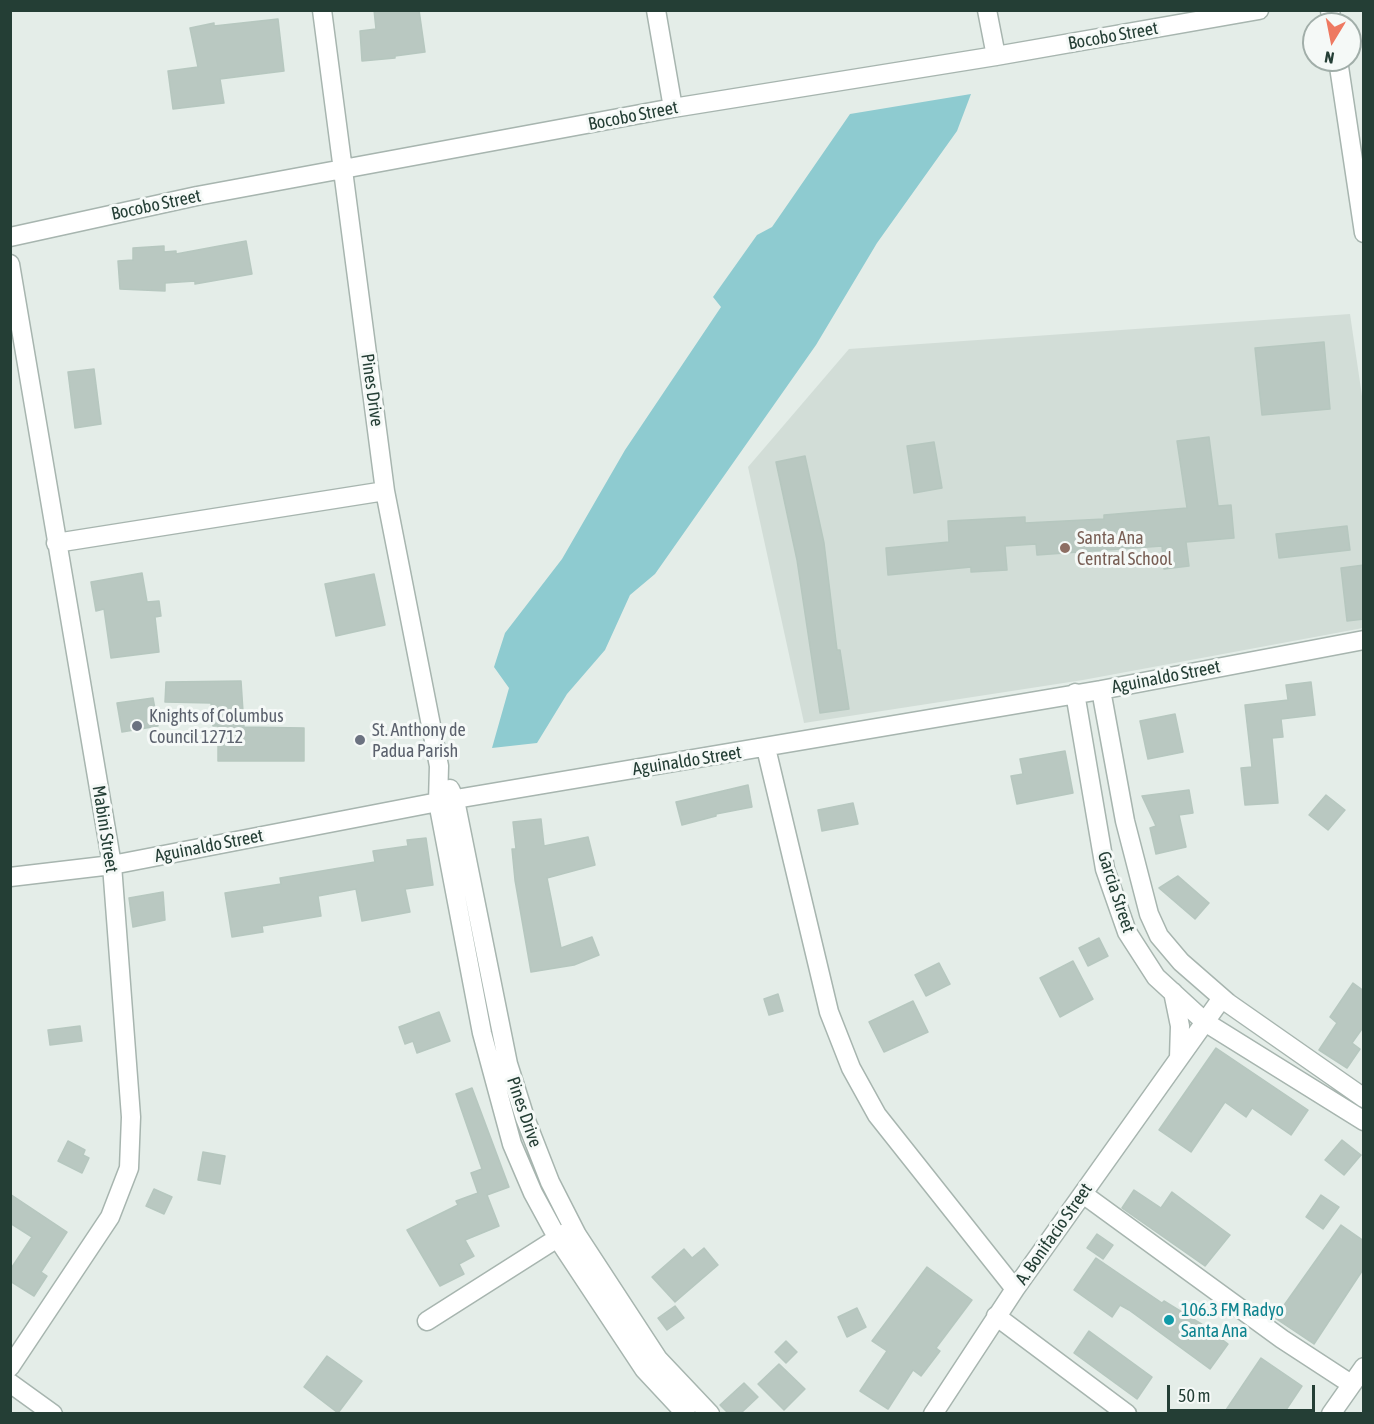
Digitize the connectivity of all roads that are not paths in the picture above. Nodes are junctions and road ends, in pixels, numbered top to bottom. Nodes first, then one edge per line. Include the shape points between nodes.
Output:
1 (322, 10) edge
2 (656, 10) edge
3 (987, 10) edge
4 (1259, 10) edge
5 (996, 56) junction
6 (1340, 72) edge
7 (673, 108) junction
8 (342, 171) junction
9 (1364, 233) edge
10 (10, 237) edge
11 (10, 264) edge
12 (386, 491) junction
13 (56, 543) junction
14 (1364, 640) edge
15 (1101, 690) junction
16 (1075, 693) junction
17 (766, 748) junction
18 (447, 801) junction
19 (112, 865) junction
20 (10, 877) edge
21 (1173, 992) junction
22 (1222, 998) junction
23 (1204, 1022) junction
24 (1179, 1058) junction
25 (1364, 1098) edge
26 (1364, 1121) edge
27 (1083, 1194) junction
28 (573, 1227) junction
29 (558, 1239) junction
30 (1015, 1289) junction
31 (996, 1316) junction
32 (427, 1321) dead end
33 (10, 1367) edge
34 (1364, 1367) edge
35 (10, 1383) edge
36 (1351, 1384) junction
37 (53, 1413) edge
38 (687, 1413) edge
39 (710, 1413) edge
40 (933, 1413) edge
41 (1126, 1413) edge
42 (1331, 1413) edge

1 - 8 street, Pines Drive
2 - 7 street
3 - 5 street
4 - 5 street, Bocobo Street
5 - 7 street, Bocobo Street
6 - 9 street
7 - 8 street, Bocobo Street
8 - 10 street, Bocobo Street via 197,196
8 - 12 street, Pines Drive
11 - 13 street, Mabini Street
12 - 13 street
12 - 18 street, Pines Drive
13 - 19 street, Mabini Street
14 - 15 street, Aguinaldo Street
15 - 16 street, Aguinaldo Street
15 - 22 street, Garcia Street via 1125,821 1149,914 1159,936 1181,962
16 - 17 street, Aguinaldo Street
16 - 21 street, Garcia Street via 1105,870 1127,932 1156,977
17 - 18 street, Aguinaldo Street
17 - 30 street via 829,1012 851,1068 877,1115
18 - 19 street, Aguinaldo Street
18 - 28 street, Pines Drive via 508,1064 550,1182
18 - 29 street, Pines Drive via 482,1033 510,1135 533,1193
19 - 20 street, Aguinaldo Street
19 - 33 street, Mabini Street via 131,1117 129,1168 110,1217
21 - 23 street, Garcia Street
21 - 24 street via 1180,1026
22 - 23 street, A. Bonifacio Street
22 - 25 street, Garcia Street
23 - 24 street, A. Bonifacio Street
23 - 26 street, Garcia Street
24 - 27 street, A. Bonifacio Street
27 - 30 street, A. Bonifacio Street
27 - 36 street via 1282,1339
28 - 29 street
28 - 39 street, Pines Drive via 658,1359
29 - 32 street
29 - 38 street, Pines Drive via 644,1369
30 - 31 street, A. Bonifacio Street
31 - 40 street, A. Bonifacio Street
31 - 41 street
34 - 36 street
35 - 37 street
36 - 42 street

